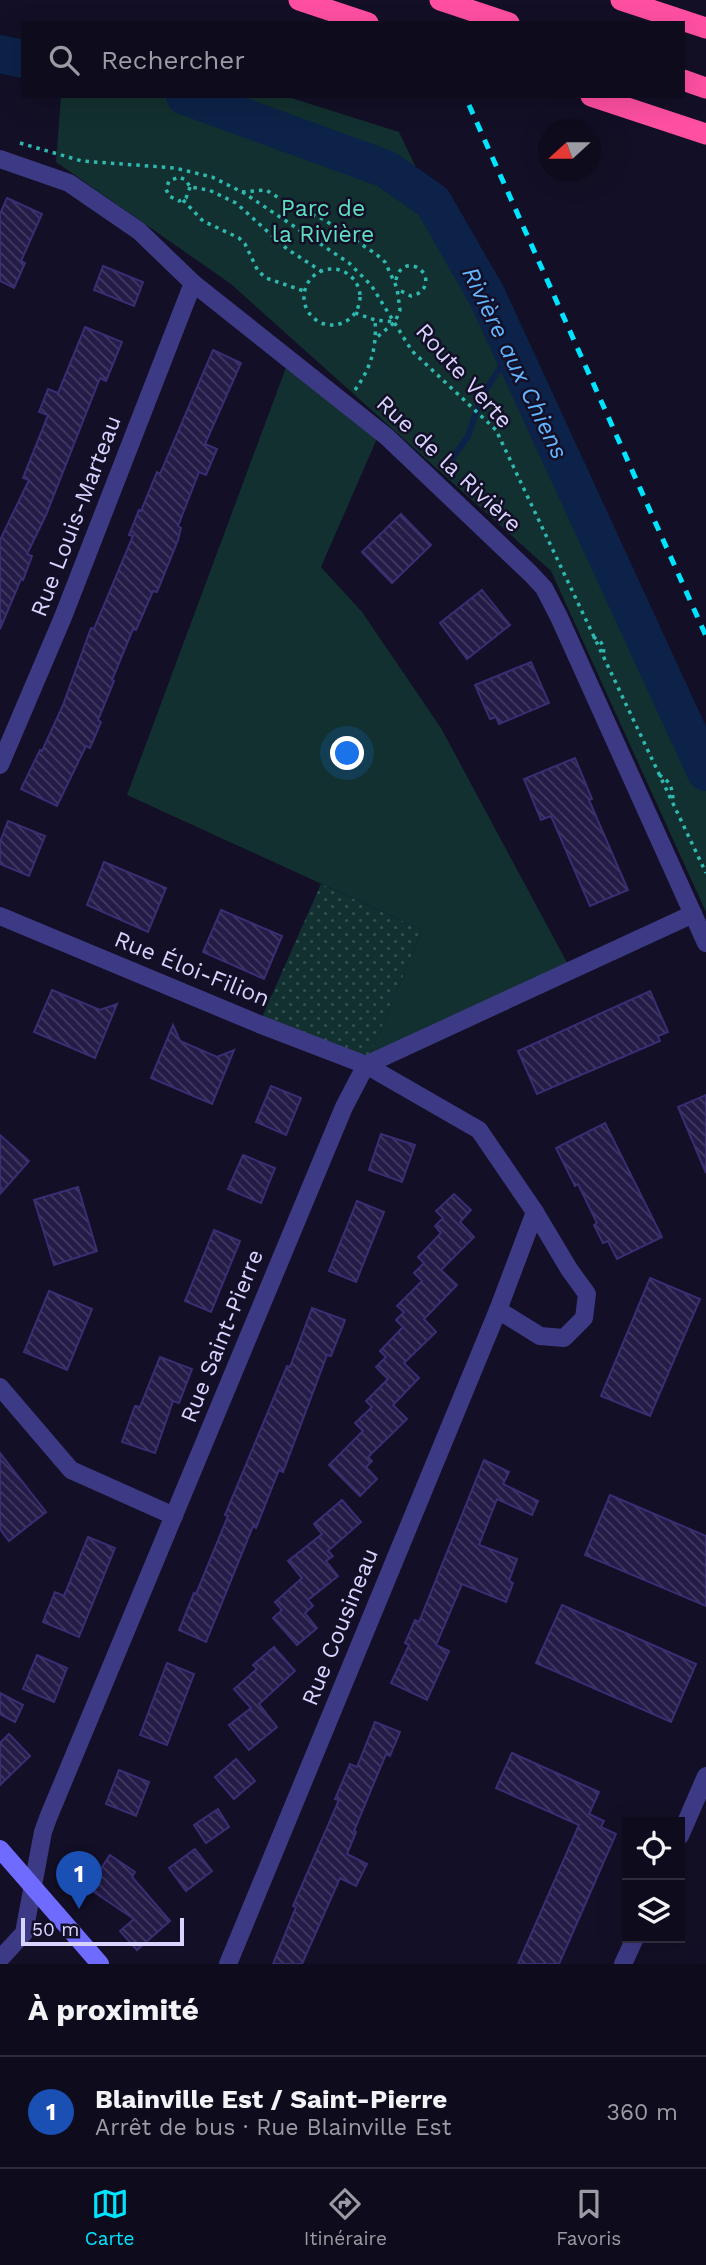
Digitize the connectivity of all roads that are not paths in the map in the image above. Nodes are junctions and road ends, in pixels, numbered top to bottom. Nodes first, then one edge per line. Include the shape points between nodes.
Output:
1 (299, 0) edge
2 (440, 0) edge
3 (621, 0) edge
4 (363, 21) edge
5 (503, 21) edge
6 (685, 21) edge
7 (685, 21) edge
8 (706, 28) edge
9 (685, 81) edge
10 (706, 88) edge
11 (597, 98) edge
12 (706, 134) edge
13 (0, 159) edge
14 (193, 283) junction
15 (0, 765) edge
16 (693, 914) junction
17 (0, 916) edge
18 (706, 943) edge
19 (366, 1065) junction
20 (535, 1212) junction
21 (498, 1310) junction
22 (0, 1387) edge
23 (174, 1516) junction
24 (706, 1776) edge
25 (685, 1824) edge
26 (0, 1849) edge
27 (33, 1887) junction
28 (633, 1943) edge
29 (0, 1959) edge
30 (100, 1964) edge
31 (228, 1964) edge
32 (623, 1964) edge

1 - 4 highway
2 - 5 highway
3 - 7 highway
6 - 8 highway
9 - 10 highway
11 - 12 highway
13 - 14 street, Rue de la Rivière via 69,183 139,231
14 - 15 street, Rue Louis-Marteau
14 - 16 street, Rue de la Rivière via 387,437 544,588
16 - 18 street, Rue de la Rivière
16 - 19 street
17 - 19 street, Rue Éloi-Filion
19 - 20 street via 479,1130
19 - 23 street, Rue Saint-Pierre via 344,1107
20 - 21 street, Rue Cousineau
20 - 21 street via 587,1294 584,1318 564,1338 540,1336
21 - 31 street, Rue Cousineau
22 - 23 street via 71,1470
23 - 27 street, Rue Saint-Pierre via 46,1825
24 - 25 street
26 - 27 street
27 - 29 street, Rue Saint-Pierre via 24,1933
27 - 30 street
28 - 32 street

